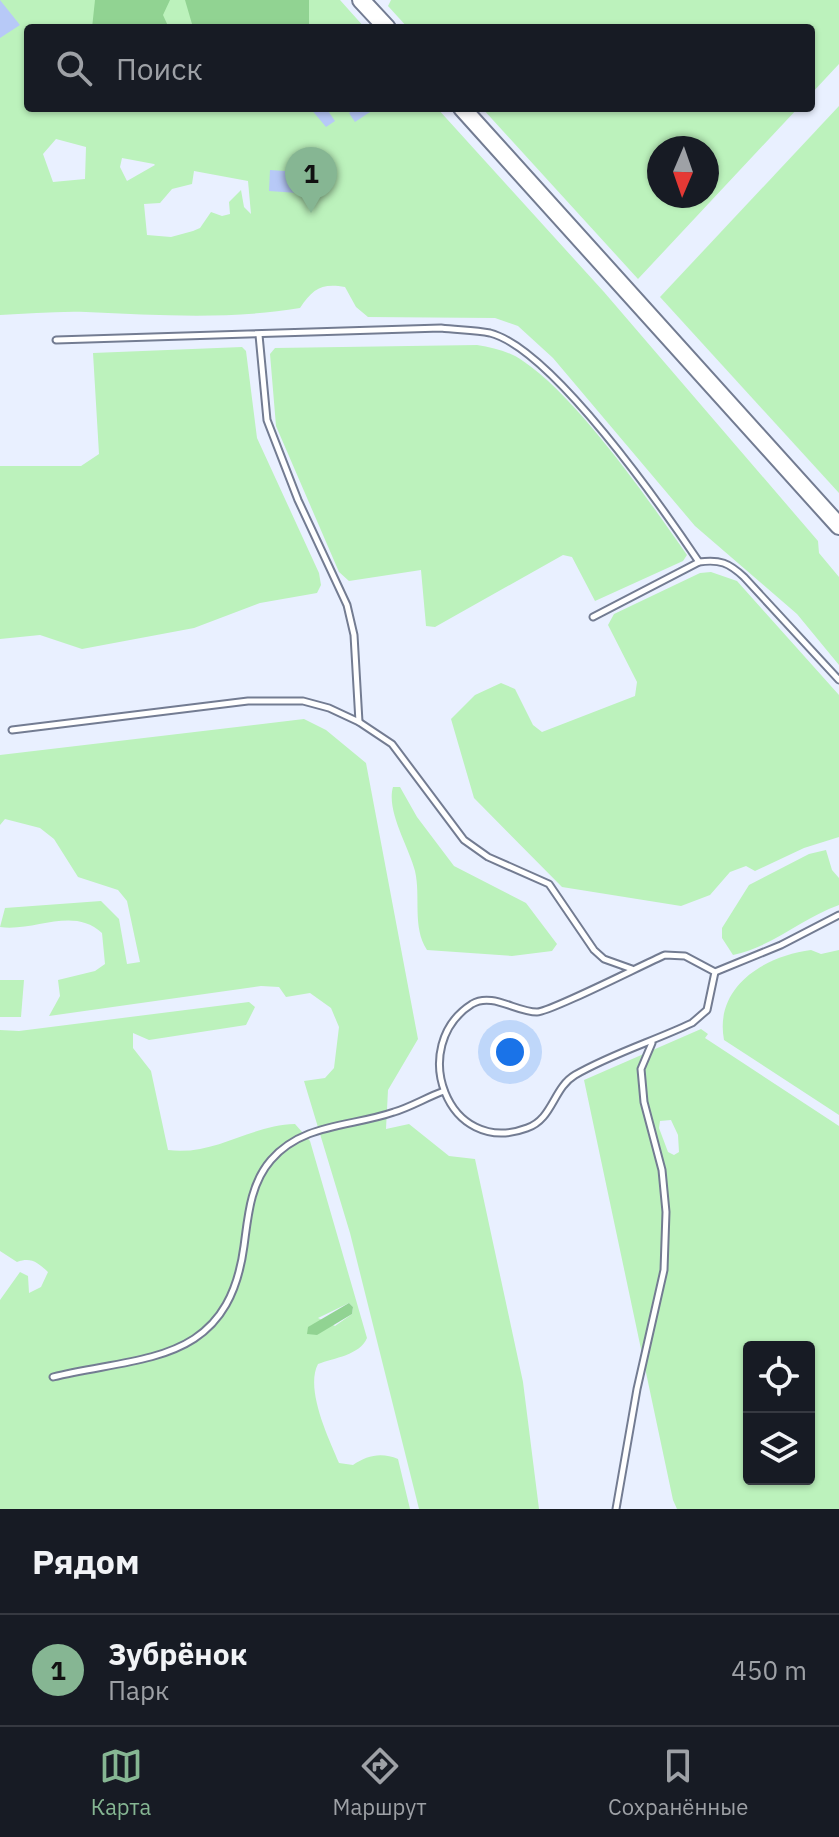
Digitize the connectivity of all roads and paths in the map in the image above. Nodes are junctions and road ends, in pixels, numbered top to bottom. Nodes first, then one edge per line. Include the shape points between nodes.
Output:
1 (361, 0) edge
2 (383, 24) edge
3 (466, 112) edge
4 (259, 335) junction
5 (56, 340) dead end
6 (839, 526) edge
7 (699, 562) junction
8 (593, 617) dead end
9 (839, 680) edge
10 (359, 722) junction
11 (12, 730) dead end
12 (839, 915) edge
13 (632, 969) junction
14 (715, 972) junction
15 (652, 1042) junction
16 (444, 1091) junction
17 (53, 1377) dead end
18 (616, 1509) edge

1 - 2 main road
3 - 6 main road
4 - 5 lane
4 - 7 lane via 441,328 492,334 518,347 590,417
4 - 10 lane via 267,420 347,605
7 - 8 lane
7 - 9 lane via 729,563
10 - 11 lane via 303,701 272,700
10 - 13 lane via 408,761 464,840 488,857 549,884 594,950
12 - 14 lane
13 - 14 lane via 665,955 685,956
13 - 16 lane via 538,1012 476,1002 457,1015 446,1033 439,1059
14 - 15 lane via 707,1010
15 - 16 lane via 573,1076 541,1120 520,1130 484,1131 456,1115
15 - 18 lane via 641,1069 662,1170 664,1270
16 - 17 lane via 394,1112 314,1131 270,1161 249,1206 239,1277 226,1304 202,1333 158,1358

